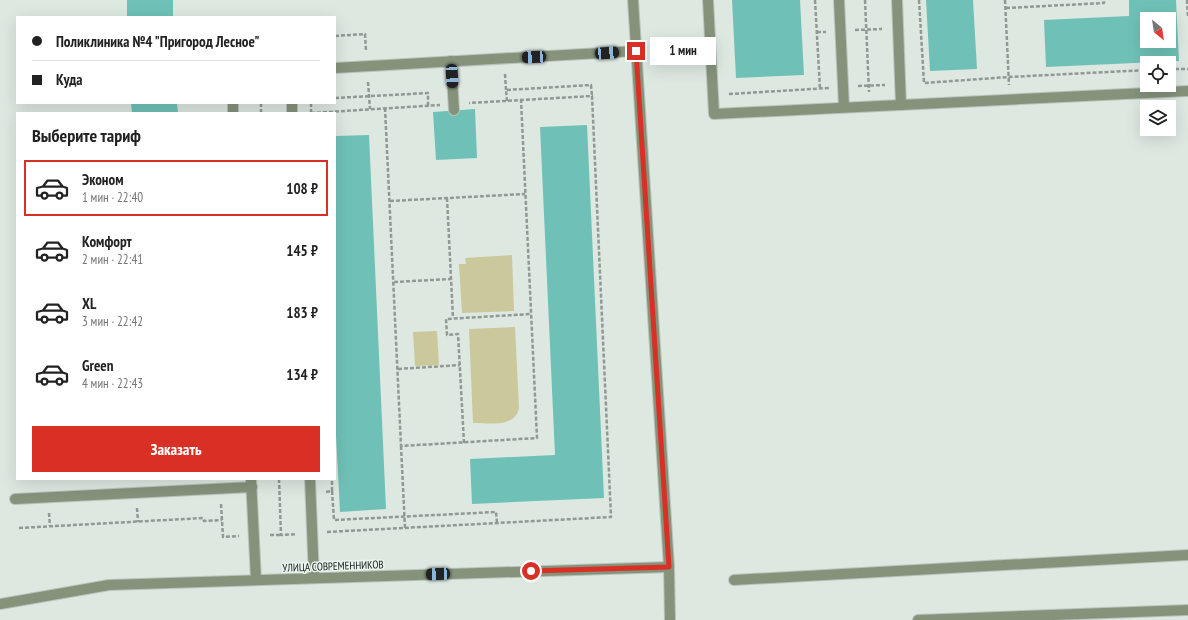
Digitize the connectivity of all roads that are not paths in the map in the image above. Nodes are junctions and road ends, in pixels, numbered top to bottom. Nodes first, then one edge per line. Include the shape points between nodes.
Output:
1 (633, 0) edge
2 (708, 0) edge
3 (840, 0) edge
4 (897, 0) edge
5 (636, 51) junction
6 (451, 62) junction
7 (336, 68) edge
8 (1188, 90) edge
9 (901, 104) junction
10 (454, 107) road end
11 (844, 107) junction
12 (310, 480) edge
13 (252, 483) edge
14 (16, 498) dead end
15 (1188, 555) edge
16 (669, 567) junction
17 (314, 578) junction
18 (256, 580) junction
19 (734, 580) dead end
20 (0, 604) edge
21 (1188, 610) edge
22 (670, 620) edge
23 (918, 620) edge

1 - 5 street
2 - 11 street via 714,114
3 - 11 street
4 - 9 street
5 - 6 street
5 - 16 street
6 - 7 street
6 - 10 street
8 - 9 street
9 - 11 street
12 - 17 street
13 - 14 street
13 - 18 street
15 - 19 street
16 - 17 street, УЛИЦА СОВРЕМЕННИКОВ
16 - 22 street
17 - 18 street, УЛИЦА СОВРЕМЕННИКОВ
18 - 20 street, УЛИЦА СОВРЕМЕННИКОВ via 109,586
21 - 23 street

